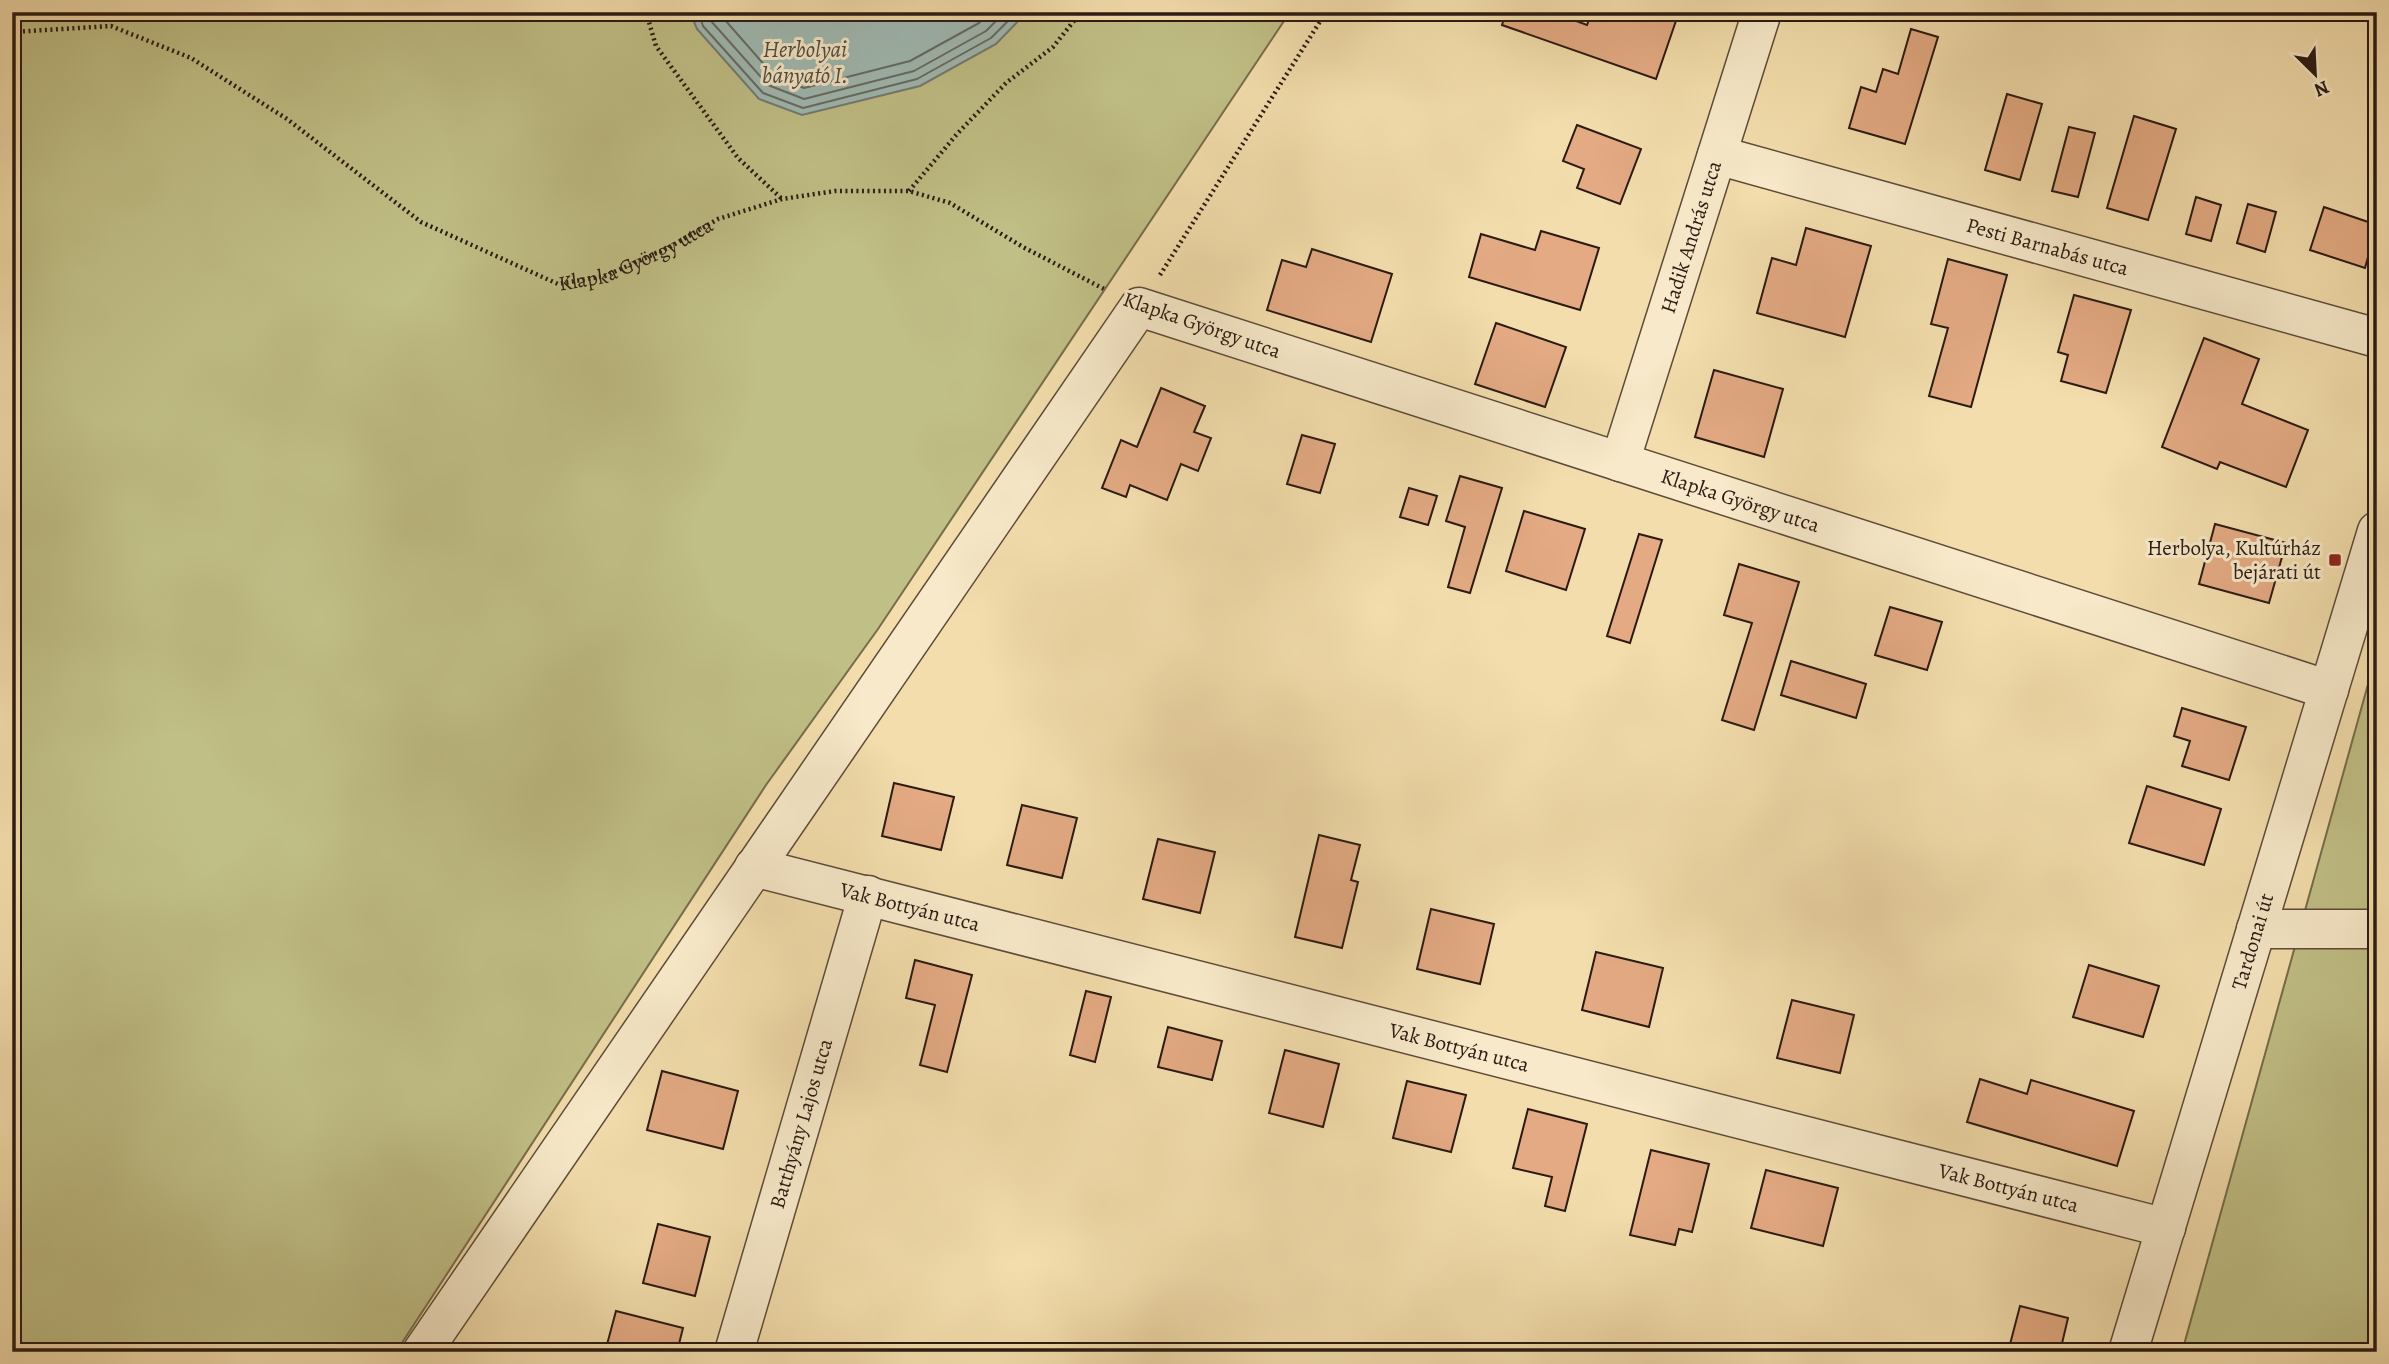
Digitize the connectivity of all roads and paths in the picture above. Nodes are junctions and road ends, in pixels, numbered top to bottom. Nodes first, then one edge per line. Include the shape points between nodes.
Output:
1 (646, 12) edge
2 (1081, 12) edge
3 (1326, 12) edge
4 (1762, 12) edge
5 (12, 32) edge
6 (1717, 155) junction
7 (909, 191) junction
8 (782, 199) junction
9 (1139, 307) junction
10 (2377, 338) edge
11 (1620, 462) junction
12 (2377, 531) edge
13 (2329, 690) junction
14 (754, 867) junction
15 (867, 895) junction
16 (2256, 929) junction
17 (2377, 929) edge
18 (2166, 1228) junction
19 (422, 1352) edge
20 (734, 1352) edge
21 (2128, 1352) edge

1 - 8 path via 656,46 738,158
2 - 7 path via 1053,47 1006,83
3 - 9 path
4 - 6 street, Hadik András utca
5 - 8 path, Klapka György utca via 111,26 191,58 287,119 421,222 558,284 605,275 670,247 718,219
6 - 10 street, Pesti Barnabás utca
6 - 11 street, Hadik András utca
7 - 8 path, Klapka György utca via 835,191
7 - 9 path, Klapka György utca via 950,203
9 - 11 street, Klapka György utca
9 - 14 street
11 - 13 street, Klapka György utca
12 - 13 street, Tardonai út
13 - 16 street, Tardonai út
14 - 15 street, Vak Bottyán utca
14 - 19 street
15 - 18 street, Vak Bottyán utca
15 - 20 street, Batthyány Lajos utca
16 - 17 street
16 - 18 street, Tardonai út
18 - 21 street, Tardonai út

